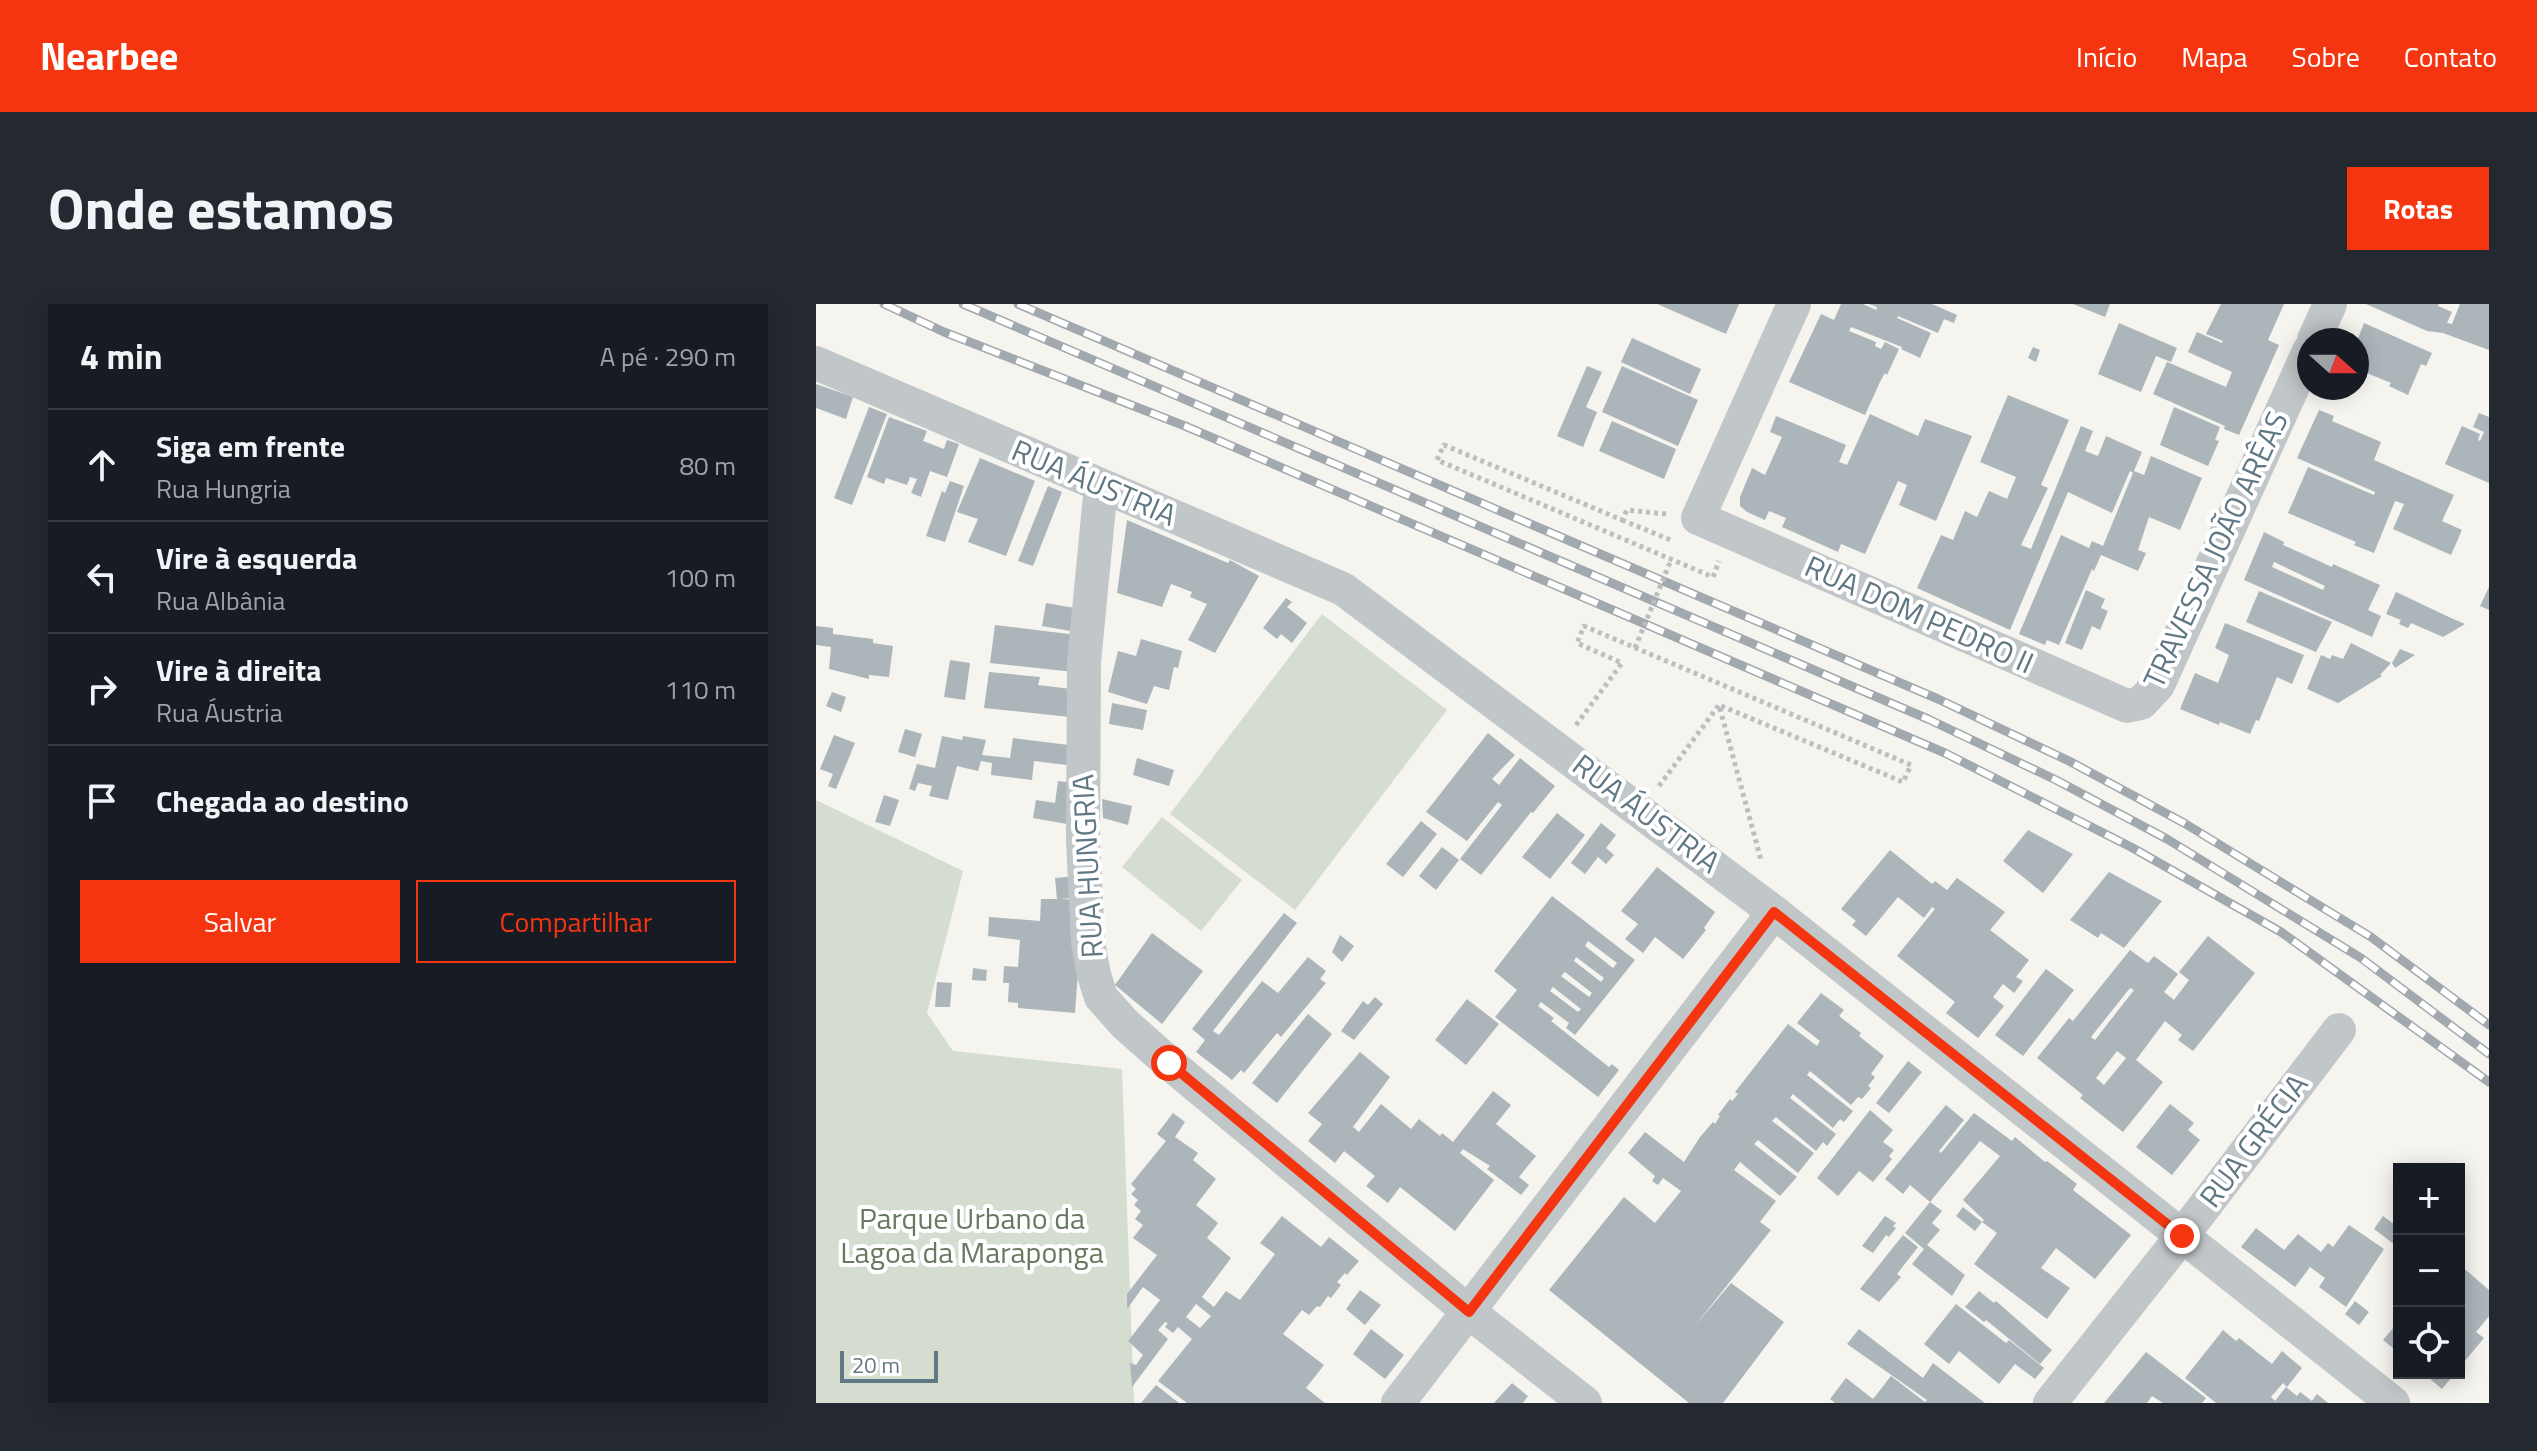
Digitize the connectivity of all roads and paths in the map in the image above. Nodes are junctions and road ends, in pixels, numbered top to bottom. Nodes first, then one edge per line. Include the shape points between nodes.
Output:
1 (1794, 304) edge
2 (2330, 304) edge
3 (2319, 328) edge
4 (816, 363) edge
5 (2297, 378) edge
6 (1101, 486) junction
7 (1622, 520) junction
8 (1688, 531) junction
9 (1706, 556) dead end
10 (1671, 560) junction
11 (1635, 648) junction
12 (2141, 703) joint
13 (1719, 705) junction
14 (1559, 748) junction
15 (1641, 810) junction
16 (1774, 912) junction
17 (2339, 1030) dead end
18 (2182, 1236) junction
19 (1469, 1312) junction
20 (1398, 1403) edge
21 (1585, 1403) edge
22 (2050, 1403) edge
23 (2393, 1403) edge

1 - 8 street
2 - 3 street
4 - 6 street, RUA ÁUSTRIA
5 - 12 street, TRAVESSA JOÃO ARÊAS via 2158,685
6 - 14 street, RUA ÁUSTRIA via 1343,589
6 - 19 street, RUA HUNGRIA via 1084,662 1083,840 1088,942 1101,997 1169,1063
7 - 8 path
7 - 8 path via 1627,510
7 - 10 path via 1444,445 1437,460
8 - 12 street, RUA DOM PEDRO II via 2127,706
9 - 10 path via 1719,562 1713,577
10 - 11 path, bridge
11 - 13 path via 1911,765 1903,782
11 - 14 path via 1584,626 1577,643 1622,663
13 - 15 path
13 - 16 path
14 - 15 street, RUA ÁUSTRIA
15 - 16 street, RUA ÁUSTRIA
16 - 18 street, RUA ÁUSTRIA
16 - 19 street
17 - 18 street, RUA GRÉCIA
18 - 22 street, RUA GRÉCIA
18 - 23 street, RUA ÁUSTRIA
19 - 20 street
19 - 21 street, RUA HUNGRIA

